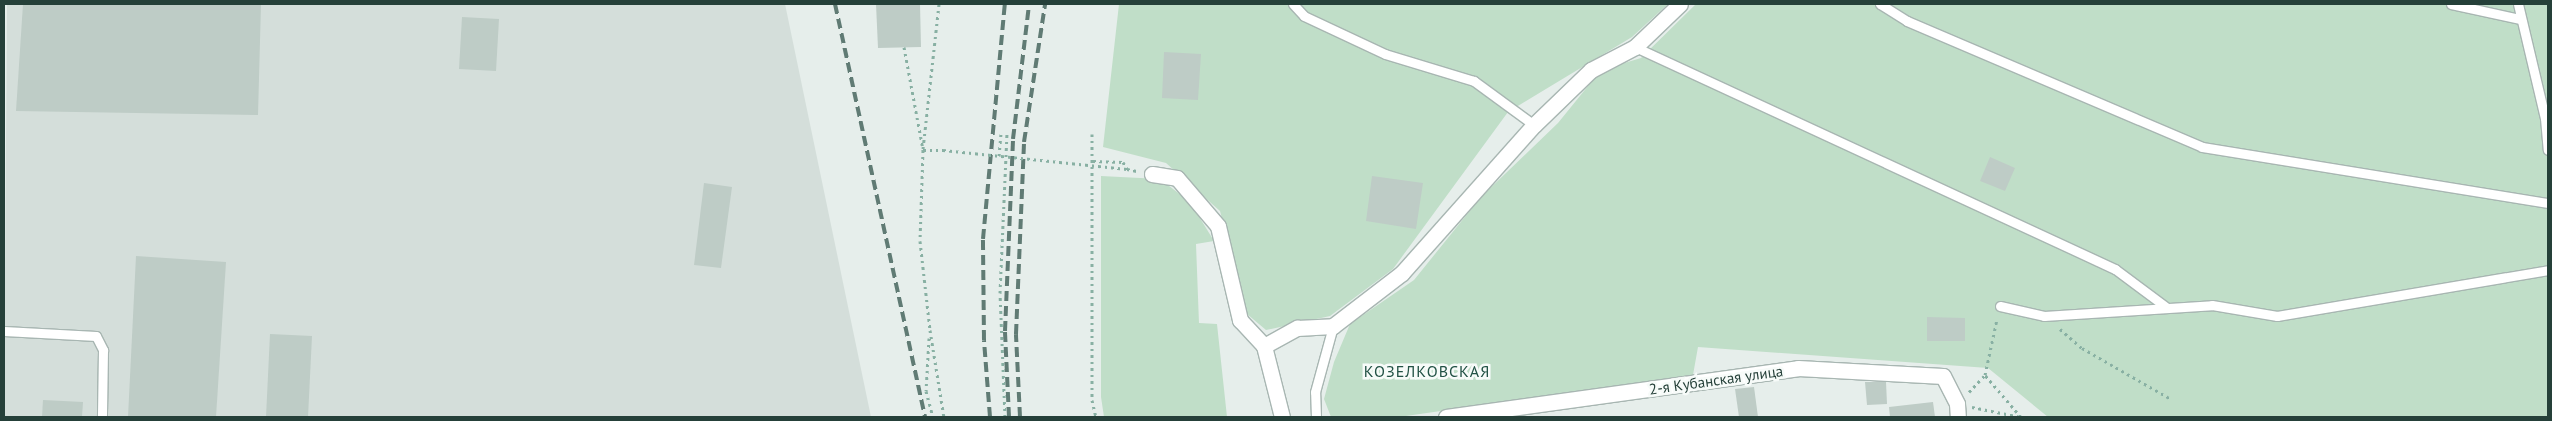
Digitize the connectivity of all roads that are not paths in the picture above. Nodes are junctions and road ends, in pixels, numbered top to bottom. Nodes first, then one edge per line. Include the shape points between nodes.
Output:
1 (1293, 4) edge
2 (1680, 4) edge
3 (1880, 4) edge
4 (2451, 4) edge
5 (2518, 4) edge
6 (2520, 19) junction
7 (1635, 48) junction
8 (1534, 125) junction
9 (2548, 150) edge
10 (1152, 174) dead end
11 (2548, 203) edge
12 (2548, 270) edge
13 (2000, 306) road end
14 (2166, 307) junction
15 (1333, 326) junction
16 (4, 331) edge
17 (1264, 346) junction
18 (1958, 411) edge
19 (102, 417) edge
20 (1282, 417) edge
21 (1316, 417) edge
22 (1446, 417) edge

1 - 8 lane via 1304,16 1385,54 1474,81
2 - 7 street
3 - 11 lane via 1907,21 2202,147
4 - 6 lane
5 - 6 lane
6 - 9 lane via 2545,118
7 - 8 street via 1591,70
7 - 14 lane via 2115,269
8 - 15 street via 1402,273
10 - 17 street via 1177,178 1218,226 1240,320
12 - 14 lane via 2277,316 2212,305
13 - 14 lane via 2044,316
15 - 17 street via 1297,328
15 - 21 lane via 1315,392
16 - 19 lane via 96,336 103,350
17 - 20 street
18 - 22 street, 2-я Кубанская улица via 1943,376 1798,368

